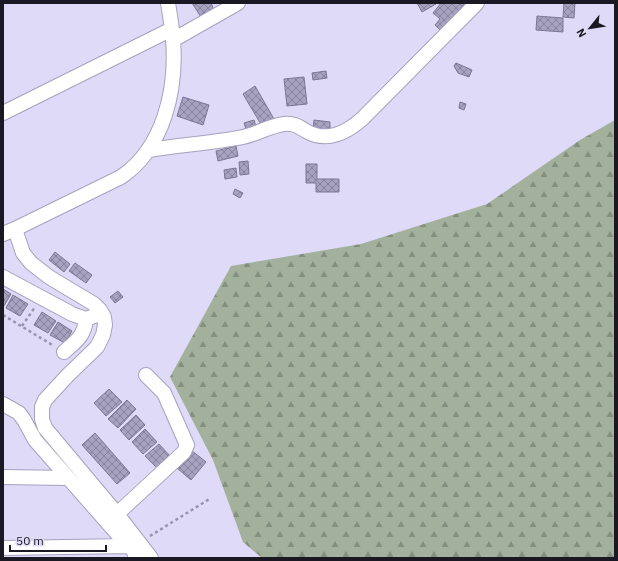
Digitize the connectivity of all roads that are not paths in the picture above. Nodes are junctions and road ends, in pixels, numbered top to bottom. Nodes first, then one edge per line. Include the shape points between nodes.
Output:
1 (168, 3) edge
2 (238, 3) edge
3 (477, 3) edge
4 (172, 34) junction
5 (3, 113) edge
6 (149, 150) junction
7 (9, 231) edge
8 (3, 277) edge
9 (100, 310) junction
10 (86, 319) junction
11 (64, 352) road end
12 (146, 375) dead end
13 (3, 404) edge
14 (3, 477) edge
15 (68, 478) junction
16 (118, 514) junction
17 (134, 542) junction
18 (3, 548) edge
19 (136, 558) edge
20 (150, 558) edge

1 - 4 street
2 - 4 street
3 - 6 street via 349,130 326,136 307,132 297,125 284,124 244,136
4 - 5 street
4 - 6 street via 169,96 158,134
6 - 7 street via 121,177
7 - 9 street via 23,253 39,270
8 - 10 street
9 - 10 street
9 - 16 street via 105,325 97,347 46,400 42,407 42,419 45,428
10 - 11 street via 85,329 80,337
12 - 16 street via 164,393 187,445 184,452
13 - 15 street via 19,413 35,440
14 - 15 street
15 - 17 street
16 - 17 street
17 - 18 street
17 - 19 street
17 - 20 street

